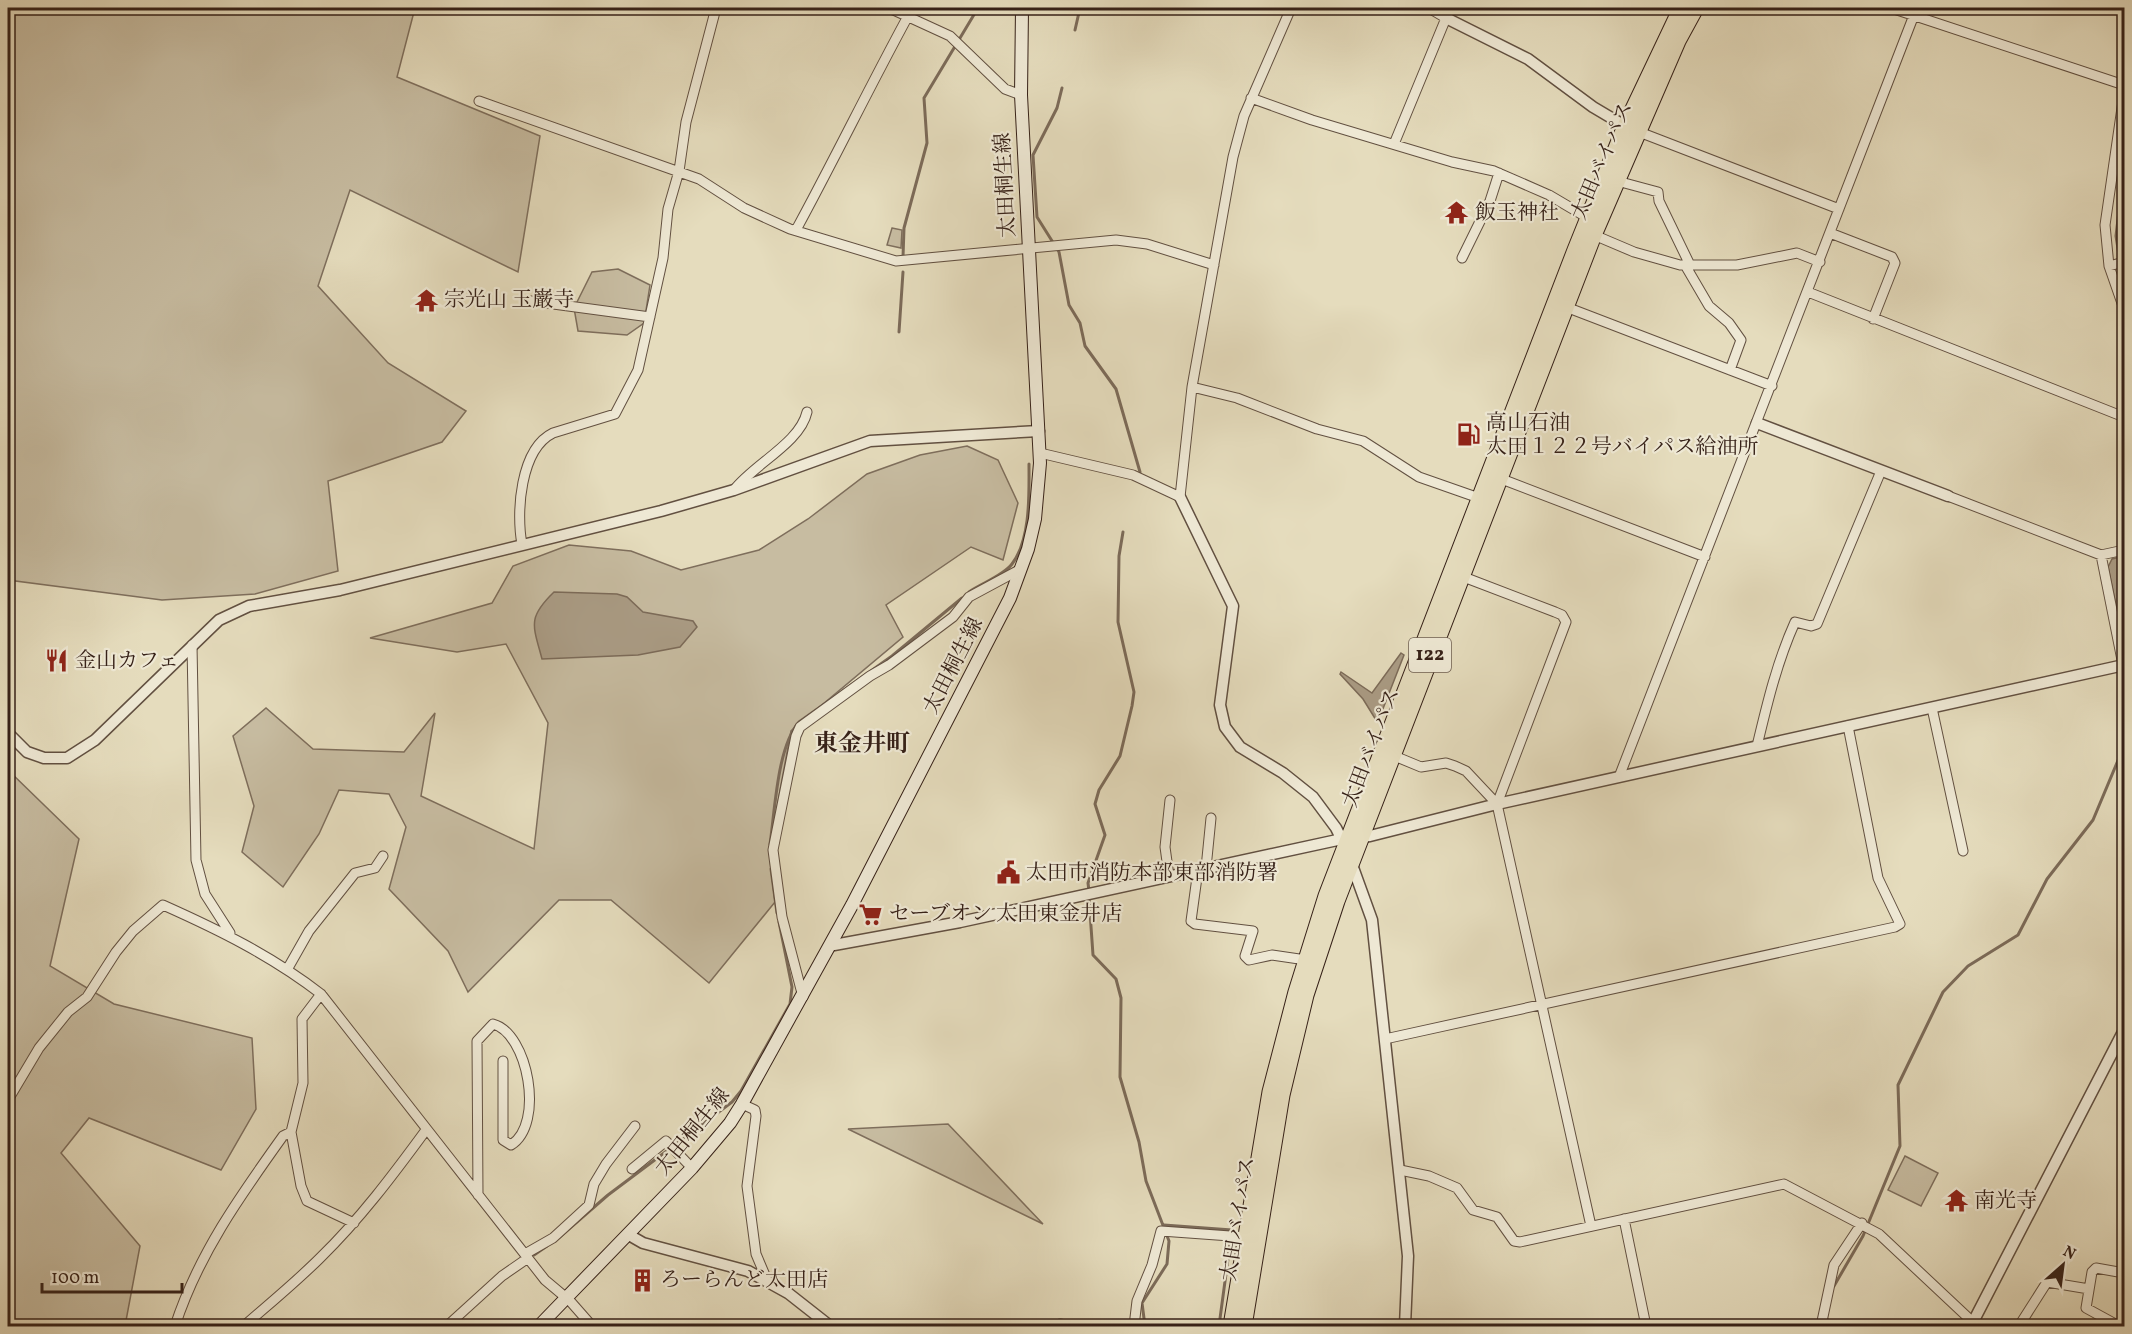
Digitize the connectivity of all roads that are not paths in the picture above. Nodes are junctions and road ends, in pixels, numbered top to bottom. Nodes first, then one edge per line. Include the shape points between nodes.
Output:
1 (716, 8) edge
2 (889, 8) edge
3 (1022, 8) edge
4 (1291, 8) edge
5 (1429, 8) edge
6 (1681, 8) edge
7 (1696, 8) edge
8 (1891, 8) edge
9 (1448, 13) edge
10 (1914, 15) junction
11 (908, 18) junction
12 (2124, 85) edge
13 (2124, 94) edge
14 (1021, 95) junction
15 (1251, 98) junction
16 (479, 101) dead end
17 (1632, 128) junction
18 (1394, 144) junction
19 (679, 171) junction
20 (1499, 173) junction
21 (1617, 181) junction
22 (1839, 209) junction
23 (1588, 218) junction
24 (796, 230) junction
25 (1830, 233) junction
26 (1594, 235) junction
27 (1029, 248) junction
28 (1461, 258) dead end
29 (1820, 262) junction
30 (2118, 264) edge
31 (1214, 265) junction
32 (1688, 265) junction
33 (1808, 292) junction
34 (531, 301) dead end
35 (1566, 307) junction
36 (2124, 309) edge
37 (650, 317) junction
38 (1873, 319) junction
39 (1730, 370) junction
40 (1772, 386) junction
41 (1192, 387) junction
42 (807, 412) dead end
43 (2124, 417) edge
44 (1757, 423) junction
45 (1039, 430) junction
46 (1040, 453) junction
47 (1881, 471) junction
48 (1499, 478) junction
49 (734, 490) junction
50 (1948, 496) joint
51 (1180, 497) junction
52 (1479, 498) junction
53 (522, 544) junction
54 (2124, 550) edge
55 (2101, 555) junction
56 (1705, 557) junction
57 (1021, 569) junction
58 (1461, 576) junction
59 (192, 645) junction
60 (2124, 665) edge
61 (1932, 708) junction
62 (1848, 726) junction
63 (8, 733) edge
64 (1757, 746) junction
65 (1392, 755) junction
66 (1618, 777) junction
67 (1170, 800) dead end
68 (1497, 804) junction
69 (1211, 818) dead end
70 (1349, 840) junction
71 (1964, 851) dead end
72 (383, 856) dead end
73 (1351, 864) junction
74 (1202, 869) junction
75 (1169, 876) junction
76 (231, 936) junction
77 (834, 945) dead end
78 (1306, 960) junction
79 (288, 968) junction
80 (321, 994) junction
81 (802, 997) junction
82 (1542, 1005) junction
83 (2124, 1030) edge
84 (1385, 1039) junction
85 (503, 1061) dead end
86 (8, 1100) edge
87 (742, 1104) junction
88 (635, 1126) dead end
89 (426, 1130) junction
90 (291, 1132) junction
91 (692, 1168) junction
92 (632, 1169) dead end
93 (1400, 1170) junction
94 (478, 1195) junction
95 (1624, 1219) junction
96 (354, 1223) junction
97 (1862, 1223) junction
98 (1591, 1226) junction
99 (628, 1235) junction
100 (1244, 1237) junction
101 (526, 1256) junction
102 (2124, 1273) edge
103 (767, 1280) junction
104 (2089, 1289) junction
105 (567, 1298) junction
106 (1973, 1325) edge
107 (175, 1326) edge
108 (244, 1326) edge
109 (447, 1326) edge
110 (539, 1326) edge
111 (592, 1326) edge
112 (830, 1326) edge
113 (1059, 1326) edge
114 (1071, 1326) edge
115 (1134, 1326) edge
116 (1231, 1326) edge
117 (1244, 1326) edge
118 (1405, 1326) edge
119 (1646, 1326) edge
120 (1821, 1326) edge
121 (2019, 1326) edge
122 (2119, 1326) edge

1 - 19 street via 686,122
2 - 11 street
3 - 14 main road, 太田桐生線
4 - 15 street
5 - 9 street
6 - 17 highway, 太田バイパス / 122
7 - 17 highway, 太田バイパス / 122
8 - 10 street
9 - 17 street via 1528,59 1593,107
9 - 18 street
10 - 12 street
10 - 22 street
11 - 14 street via 956,40 1005,89
11 - 24 street
13 - 30 street via 2105,225
14 - 27 main road, 太田桐生線
15 - 18 street
15 - 31 street via 1233,157
16 - 19 street
17 - 21 highway, 太田バイパス / 122
17 - 22 street
17 - 23 highway, 太田バイパス / 122
18 - 20 street
19 - 24 street via 705,182 744,208
19 - 37 street via 668,209 663,258
20 - 23 street
20 - 28 street via 1490,201
21 - 26 highway, 太田バイパス / 122
21 - 32 street via 1658,192
22 - 25 street
23 - 52 highway, 太田バイパス / 122
24 - 27 street via 904,262
25 - 29 street
25 - 38 street via 1892,256 1895,262
26 - 32 street via 1634,252
26 - 35 highway, 太田バイパス / 122
27 - 31 street via 1116,240 1148,244
27 - 45 main road, 太田桐生線
29 - 32 street via 1797,253 1737,265
29 - 33 street
30 - 36 street
31 - 41 street
32 - 39 street via 1709,306 1742,340
33 - 38 street
33 - 40 street
34 - 37 street
35 - 39 street
35 - 48 highway, 太田バイパス / 122
37 - 53 street via 638,370 619,411 604,420 553,433 538,447 520,498 518,522
38 - 43 street
39 - 40 street
40 - 44 street
41 - 51 street
41 - 52 street via 1246,400 1317,429 1363,441 1419,477
42 - 49 street via 800,431 745,476
44 - 47 street
44 - 56 street
45 - 46 main road, 太田桐生線
45 - 49 street via 882,439
46 - 51 street via 1133,474
46 - 57 main road, 太田桐生線 via 1035,519
47 - 50 street
47 - 64 street via 1817,624 1795,622 1788,637
48 - 56 street
48 - 58 highway, 太田バイパス / 122
49 - 53 street
50 - 55 street
51 - 70 street via 1233,606 1220,705 1225,727 1240,747 1313,797
52 - 70 highway, 太田バイパス / 122
53 - 59 street via 340,590 249,606 219,620
54 - 55 street
55 - 60 street
56 - 66 street
57 - 81 main road, 太田桐生線 via 985,650
57 - 81 street via 969,597 952,617 800,727 773,850 782,917
58 - 65 highway, 太田バイパス / 122
58 - 68 street via 1556,612 1566,622
59 - 63 street via 95,740 68,758 44,758 27,752
59 - 76 street via 196,860 205,894
60 - 61 street
61 - 62 street
61 - 71 street
62 - 64 street
62 - 82 street via 1878,878 1900,924
64 - 66 street
65 - 68 street via 1421,767 1446,764 1466,771
65 - 70 highway, 太田バイパス / 122
66 - 68 street
67 - 75 street via 1165,847
68 - 70 street
68 - 82 street
69 - 74 street
70 - 73 highway, 太田バイパス / 122
70 - 74 street
70 - 78 highway, 太田バイパス / 122
72 - 79 street via 375,868 355,873 309,931
73 - 84 street via 1372,920
73 - 117 highway, 太田バイパス / 122 via 1306,995 1282,1095
74 - 75 street
74 - 78 street via 1191,921 1253,931 1245,956 1249,960 1272,955
75 - 77 street
76 - 79 street
76 - 86 street via 163,905 133,931 87,997 68,1012 39,1048
78 - 100 highway, 太田バイパス / 122 via 1270,1092
79 - 80 street
80 - 89 street
80 - 90 street via 302,1019 303,1083
81 - 87 main road, 太田桐生線
82 - 84 street
82 - 98 street
83 - 106 street
84 - 93 street
85 - 94 street via 503,1140 511,1145 520,1140 527,1127 529,1086 512,1040 493,1024 477,1041
87 - 91 main road, 太田桐生線
87 - 103 street via 755,1110 756,1116 747,1186 756,1254
88 - 101 street via 594,1184 589,1205
89 - 94 street
89 - 96 street
90 - 96 street via 301,1186 308,1201
90 - 107 street via 283,1136 219,1229 200,1263
91 - 92 street via 666,1141
91 - 99 main road, 太田桐生線
93 - 98 street via 1429,1176 1457,1188 1473,1210 1497,1217 1517,1242
93 - 118 street via 1408,1256
94 - 101 street
95 - 97 street via 1784,1185
95 - 98 street
95 - 119 street
96 - 108 street
97 - 106 street via 1886,1240
97 - 120 street via 1834,1265
99 - 103 street via 643,1243 734,1266
99 - 105 main road, 太田桐生線
100 - 115 street via 1161,1231 1137,1301
100 - 116 highway, 太田バイパス / 122
101 - 105 street via 545,1280
101 - 109 street
102 - 104 street via 2096,1268
103 - 112 street
104 - 121 street via 2047,1282
104 - 122 street via 2086,1308
105 - 110 main road, 太田桐生線
105 - 111 street
113 - 114 street

